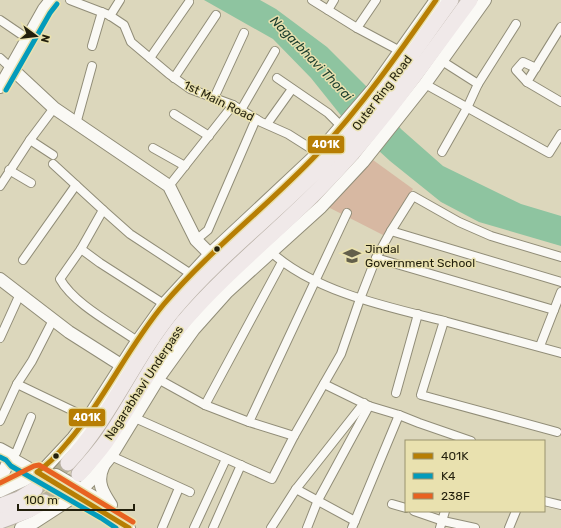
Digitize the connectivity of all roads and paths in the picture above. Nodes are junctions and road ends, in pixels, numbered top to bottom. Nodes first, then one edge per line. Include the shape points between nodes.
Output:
1 (51, 0) edge
2 (70, 0) edge
3 (120, 0) edge
4 (312, 0) edge
5 (334, 0) edge
6 (376, 0) edge
7 (436, 0) edge
8 (451, 0) edge
9 (470, 0) edge
10 (485, 0) edge
11 (189, 2) dead end
12 (328, 10) junction
13 (106, 14) junction
14 (216, 15) dead end
15 (0, 20) edge
16 (516, 24) dead end
17 (561, 27) edge
18 (357, 28) junction
19 (244, 33) dead end
20 (28, 39) junction
21 (92, 46) dead end
22 (275, 51) dead end
23 (400, 51) junction
24 (0, 58) edge
25 (150, 58) junction
26 (442, 61) junction
27 (92, 66) dead end
28 (10, 68) junction
29 (536, 68) junction
30 (174, 78) junction
31 (277, 78) dead end
32 (527, 82) junction
33 (425, 84) junction
34 (478, 84) junction
35 (0, 87) edge
36 (292, 89) junction
37 (377, 93) junction
38 (214, 98) junction
39 (561, 102) edge
40 (233, 105) junction
41 (54, 108) junction
42 (467, 108) junction
43 (241, 110) junction
44 (174, 114) dead end
45 (392, 116) junction
46 (256, 119) junction
47 (76, 124) junction
48 (267, 124) junction
49 (348, 134) junction
50 (561, 134) edge
51 (209, 136) junction
52 (30, 140) junction
53 (153, 148) dead end
54 (442, 152) dead end
55 (318, 153) junction
56 (53, 155) dead end
57 (53, 164) dead end
58 (185, 166) junction
59 (9, 170) junction
60 (31, 183) dead end
61 (76, 185) junction
62 (0, 186) edge
63 (168, 186) junction
64 (103, 210) junction
65 (347, 213) dead end
66 (391, 230) junction
67 (196, 240) junction
68 (266, 248) junction
69 (81, 249) junction
70 (561, 257) edge
71 (214, 258) junction
72 (376, 258) junction
73 (24, 260) dead end
74 (282, 262) junction
75 (191, 274) junction
76 (0, 279) edge
77 (316, 281) junction
78 (561, 282) edge
79 (561, 292) edge
80 (20, 294) junction
81 (360, 298) junction
82 (164, 304) junction
83 (554, 310) junction
84 (418, 314) junction
85 (53, 320) junction
86 (444, 321) junction
87 (0, 338) edge
88 (137, 341) junction
89 (540, 346) junction
90 (561, 353) edge
91 (122, 365) junction
92 (158, 379) junction
93 (17, 384) junction
94 (324, 384) junction
95 (396, 393) dead end
96 (205, 405) junction
97 (366, 405) junction
98 (399, 415) junction
99 (31, 417) dead end
100 (88, 418) junction
101 (135, 418) junction
102 (0, 421) edge
103 (249, 422) junction
104 (557, 432) dead end
105 (294, 436) junction
106 (466, 440) edge
107 (9, 453) edge
108 (226, 459) junction
109 (108, 460) junction
110 (68, 463) tunnel mouth
111 (241, 465) junction
112 (41, 470) junction
113 (79, 474) tunnel mouth
114 (0, 481) edge
115 (179, 488) junction
116 (35, 489) tunnel mouth
117 (296, 489) junction
118 (0, 492) edge
119 (190, 492) dead end
120 (79, 493) junction
121 (318, 500) junction
122 (545, 500) edge
123 (44, 502) tunnel mouth
124 (392, 504) dead end
125 (561, 505) edge
126 (0, 506) edge
127 (113, 508) junction
128 (405, 508) edge
129 (416, 512) edge
130 (446, 512) edge
131 (516, 512) edge
132 (0, 522) edge
133 (354, 524) edge
134 (441, 524) edge
135 (127, 527) edge
136 (21, 528) edge
137 (162, 528) edge
138 (194, 528) edge
139 (212, 528) edge
140 (271, 528) edge
141 (307, 528) edge
142 (476, 528) edge
143 (508, 528) edge

1 - 20 street
2 - 13 street, 1st Main Road
3 - 13 street
4 - 12 street
5 - 12 street
6 - 18 street
7 - 23 street
8 - 37 highway, Outer Ring Road
9 - 45 highway, Outer Ring Road
10 - 26 street
11 - 25 street
12 - 18 street
13 - 21 street
13 - 25 street, 1st Main Road via 124,25 131,42
14 - 30 street
15 - 20 street
16 - 34 street
17 - 29 street
18 - 23 street
19 - 38 street
20 - 28 street
22 - 43 street
23 - 37 street
24 - 28 street
25 - 30 street, 1st Main Road
26 - 33 street
26 - 34 street
27 - 47 street
28 - 35 street
28 - 41 street
29 - 32 street
29 - 32 street via 523,62 516,70
30 - 38 street, 1st Main Road via 190,89
31 - 36 street
32 - 39 street
33 - 42 street
33 - 45 street
34 - 42 street
36 - 48 street
36 - 49 street via 328,113
37 - 49 highway, Outer Ring Road
38 - 40 street, 1st Main Road
40 - 43 street, 1st Main Road
40 - 51 street
41 - 47 street
41 - 52 street
42 - 50 street via 549,153
42 - 54 street
43 - 46 street, 1st Main Road
44 - 51 street
45 - 49 highway, Outer Ring Road
45 - 68 street via 374,148 321,207
46 - 48 street, 1st Main Road
46 - 67 street via 208,230
47 - 63 street
48 - 55 street, 1st Main Road
49 - 55 street
49 - 68 highway, Outer Ring Road via 319,189
49 - 71 highway, Outer Ring Road via 309,179
51 - 58 street
52 - 56 street
52 - 59 street
53 - 58 street
55 - 71 street
57 - 61 street
58 - 63 street
59 - 60 street
59 - 62 street
61 - 64 street
61 - 73 street
63 - 67 street
64 - 69 street
64 - 75 street via 130,234
65 - 77 street
66 - 70 street via 412,196 491,236
66 - 72 street
66 - 78 street
67 - 71 street
68 - 74 street
68 - 92 street via 218,301 177,351
68 - 113 highway, Nagarabhavi Underpass via 218,285 171,338 105,444
69 - 82 street
69 - 88 street via 60,279 66,289
71 - 75 street
71 - 110 highway, Nagarabhavi Underpass via 197,283 161,325 90,438
72 - 81 street
72 - 83 street
74 - 77 street
74 - 96 street
75 - 82 street
76 - 80 street
77 - 81 street
77 - 103 street
79 - 83 street
80 - 85 street
80 - 87 street
81 - 84 street
81 - 94 street via 341,354
82 - 88 street
83 - 89 street
84 - 86 street
84 - 95 street
85 - 91 street
85 - 93 street
86 - 89 street
86 - 104 street via 421,395
88 - 91 street
89 - 90 street
91 - 100 street
92 - 96 street
92 - 101 street
93 - 100 street
93 - 102 street
94 - 97 street
94 - 105 street
96 - 103 street
97 - 98 street
97 - 117 street
97 - 121 street
98 - 106 street
98 - 133 street
99 - 107 street
100 - 112 street via 73,438
101 - 108 street
101 - 109 street
103 - 105 street
105 - 111 street via 272,479
107 - 112 street via 14,460
107 - 114 street
108 - 111 street
108 - 138 street
109 - 115 street
109 - 120 street
109 - 127 street via 100,477 101,489
111 - 139 street
112 - 118 street
112 - 120 street
112 - 120 street via 58,485
115 - 119 street
115 - 137 street
116 - 126 highway
117 - 121 street
117 - 140 street
120 - 127 street
120 - 135 street
120 - 136 street via 35,522
121 - 133 street
121 - 141 street
122 - 125 street
123 - 132 highway via 27,512
124 - 128 street
127 - 135 street
129 - 134 street
130 - 134 street
131 - 143 street
134 - 142 street

